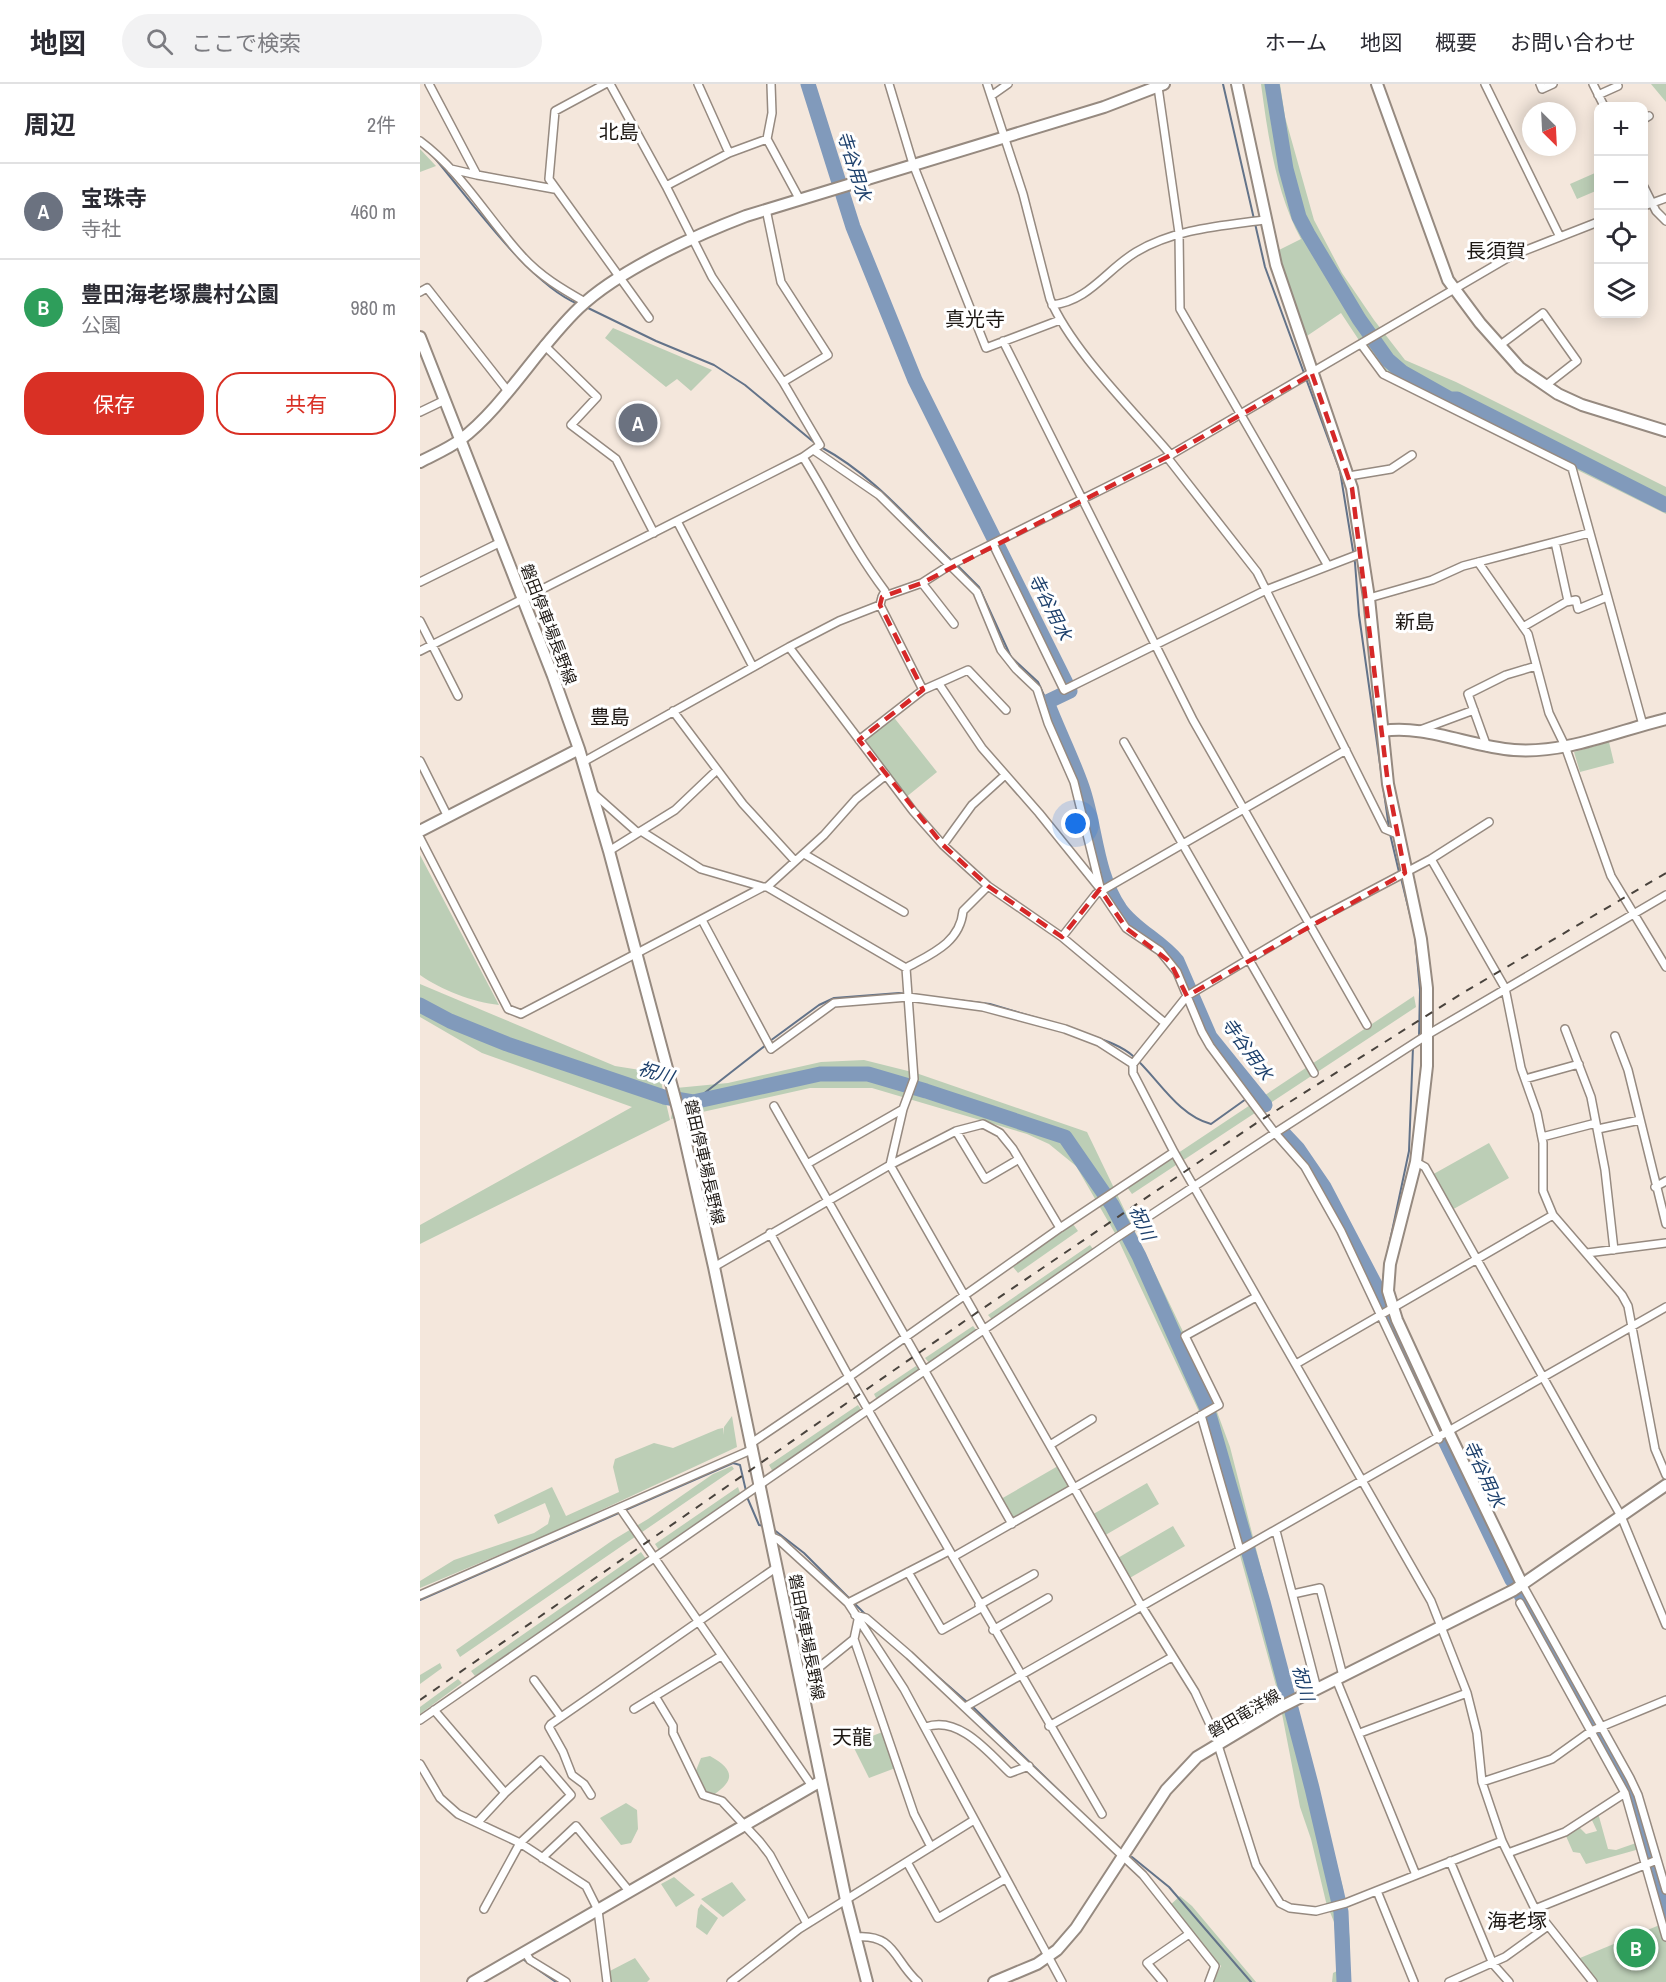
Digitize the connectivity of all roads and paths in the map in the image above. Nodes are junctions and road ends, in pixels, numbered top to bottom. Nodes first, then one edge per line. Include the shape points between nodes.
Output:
1 (429, 84) edge
2 (605, 84) edge
3 (610, 84) edge
4 (700, 84) edge
5 (771, 84) edge
6 (889, 84) edge
7 (987, 84) edge
8 (1008, 84) edge
9 (1237, 84) edge
10 (1377, 84) edge
11 (1485, 84) edge
12 (1540, 84) edge
13 (1553, 84) edge
14 (1593, 84) edge
15 (1161, 85) edge
16 (1618, 86) dead end
17 (1598, 95) junction
18 (991, 96) junction
19 (1602, 102) edge
20 (1005, 136) junction
21 (767, 139) junction
22 (420, 141) edge
23 (729, 153) junction
24 (913, 164) junction
25 (449, 169) junction
26 (477, 175) junction
27 (666, 186) junction
28 (554, 189) junction
29 (1648, 195) edge
30 (1666, 198) edge
31 (800, 200) junction
32 (1652, 203) junction
33 (1648, 204) edge
34 (766, 209) junction
35 (1264, 220) junction
36 (1666, 221) edge
37 (1594, 224) edge
38 (1179, 233) junction
39 (1559, 235) junction
40 (691, 239) junction
41 (620, 278) junction
42 (1453, 289) junction
43 (420, 292) edge
44 (582, 305) junction
45 (1052, 305) junction
46 (649, 318) dead end
47 (1060, 320) junction
48 (420, 337) edge
49 (1003, 341) junction
50 (1361, 344) junction
51 (544, 345) junction
52 (1499, 346) junction
53 (425, 364) edge
54 (1312, 374) junction
55 (783, 382) junction
56 (1545, 386) junction
57 (507, 390) junction
58 (445, 400) junction
59 (420, 412) edge
60 (1241, 414) junction
61 (1666, 431) edge
62 (460, 440) junction
63 (815, 451) junction
64 (1412, 455) dead end
65 (1169, 456) junction
66 (804, 457) junction
67 (420, 462) edge
68 (1349, 476) junction
69 (1082, 500) junction
70 (677, 521) junction
71 (654, 533) junction
72 (1589, 533) junction
73 (501, 542) junction
74 (1555, 542) junction
75 (993, 544) junction
76 (1362, 553) junction
77 (1478, 562) junction
78 (950, 565) junction
79 (1328, 566) junction
80 (420, 582) edge
81 (922, 582) junction
82 (1266, 590) junction
83 (882, 597) junction
84 (1607, 597) junction
85 (1369, 598) junction
86 (523, 599) junction
87 (1568, 602) junction
88 (880, 605) junction
89 (421, 624) edge
90 (954, 624) dead end
91 (1523, 627) junction
92 (432, 644) junction
93 (1155, 645) junction
94 (789, 647) junction
95 (420, 651) edge
96 (1536, 666) junction
97 (753, 667) junction
98 (939, 684) junction
99 (923, 690) junction
100 (458, 696) dead end
101 (1006, 710) dead end
102 (1474, 710) junction
103 (673, 711) junction
104 (1666, 719) edge
105 (1643, 725) junction
106 (1383, 732) junction
107 (1416, 732) junction
108 (859, 740) junction
109 (1124, 742) dead end
110 (1565, 746) junction
111 (1487, 747) junction
112 (579, 749) junction
113 (1346, 750) junction
114 (420, 761) edge
115 (583, 762) junction
116 (717, 770) junction
117 (886, 775) junction
118 (1004, 776) junction
119 (592, 792) junction
120 (1243, 809) junction
121 (448, 817) junction
122 (1489, 822) dead end
123 (420, 831) edge
124 (640, 832) junction
125 (1397, 834) junction
126 (420, 838) edge
127 (1182, 843) junction
128 (943, 845) junction
129 (609, 851) junction
130 (804, 854) junction
131 (1431, 859) junction
132 (795, 861) junction
133 (1405, 873) junction
134 (988, 886) junction
135 (765, 887) junction
136 (1101, 891) junction
137 (1666, 895) edge
138 (904, 912) dead end
139 (1634, 914) junction
140 (702, 920) junction
141 (1308, 924) junction
142 (1062, 937) junction
143 (637, 954) junction
144 (1250, 960) junction
145 (1666, 967) edge
146 (906, 968) junction
147 (1505, 988) junction
148 (1187, 996) junction
149 (908, 997) junction
150 (1165, 1023) junction
151 (1367, 1025) dead end
152 (1565, 1029) dead end
153 (1427, 1035) junction
154 (1615, 1036) dead end
155 (1133, 1064) junction
156 (1579, 1064) junction
157 (1314, 1073) dead end
158 (1525, 1079) junction
159 (774, 1106) dead end
160 (903, 1109) junction
161 (1640, 1120) junction
162 (1597, 1126) junction
163 (956, 1131) junction
164 (1275, 1133) junction
165 (1542, 1137) junction
166 (1174, 1152) junction
167 (1019, 1159) junction
168 (1416, 1162) junction
169 (807, 1164) junction
170 (890, 1165) junction
171 (1666, 1181) edge
172 (1195, 1187) junction
173 (1655, 1187) junction
174 (827, 1201) junction
175 (1553, 1215) junction
176 (1666, 1224) edge
177 (1060, 1228) junction
178 (770, 1233) junction
179 (1666, 1243) edge
180 (1614, 1250) junction
181 (1587, 1253) junction
182 (1476, 1258) junction
183 (714, 1267) junction
184 (965, 1295) junction
185 (1256, 1297) junction
186 (1666, 1307) edge
187 (1392, 1308) junction
188 (1380, 1316) junction
189 (1632, 1326) junction
190 (985, 1331) junction
191 (906, 1336) junction
192 (1296, 1364) junction
193 (925, 1371) junction
194 (849, 1377) junction
195 (1544, 1378) junction
196 (870, 1409) junction
197 (1201, 1415) junction
198 (1092, 1419) dead end
199 (1444, 1436) junction
200 (1050, 1445) junction
201 (751, 1447) junction
202 (1666, 1475) edge
203 (1361, 1482) junction
204 (760, 1485) junction
205 (1666, 1485) edge
206 (1074, 1488) junction
207 (620, 1508) junction
208 (1621, 1516) junction
209 (1012, 1524) junction
210 (1276, 1531) junction
211 (770, 1536) junction
212 (1240, 1550) junction
213 (951, 1554) junction
214 (653, 1558) junction
215 (777, 1567) junction
216 (908, 1572) junction
217 (1034, 1574) dead end
218 (1522, 1584) junction
219 (1293, 1594) junction
220 (420, 1595) edge
221 (1048, 1598) dead end
222 (848, 1603) junction
223 (1520, 1603) dead end
224 (980, 1606) junction
225 (1142, 1607) junction
226 (857, 1617) junction
227 (697, 1621) junction
228 (1666, 1625) edge
229 (1443, 1627) junction
230 (993, 1630) junction
231 (854, 1639) junction
232 (721, 1656) junction
233 (1172, 1657) junction
234 (1020, 1675) junction
235 (799, 1676) junction
236 (1340, 1677) junction
237 (534, 1680) dead end
238 (1317, 1689) junction
239 (1467, 1693) junction
240 (655, 1696) junction
241 (1666, 1700) edge
242 (965, 1707) junction
243 (634, 1709) dead end
244 (434, 1710) junction
245 (561, 1717) junction
246 (420, 1720) edge
247 (1049, 1726) junction
248 (1601, 1726) junction
249 (926, 1727) junction
250 (1591, 1731) junction
251 (1360, 1734) junction
252 (1218, 1744) junction
253 (420, 1764) edge
254 (1029, 1766) junction
255 (1482, 1782) junction
256 (817, 1783) junction
257 (505, 1793) junction
258 (1625, 1793) junction
259 (591, 1795) dead end
260 (1102, 1814) dead end
261 (974, 1820) junction
262 (478, 1822) junction
263 (742, 1825) junction
264 (1502, 1841) junction
265 (520, 1844) junction
266 (931, 1847) junction
267 (1508, 1853) junction
268 (1123, 1856) junction
269 (542, 1858) junction
270 (1657, 1860) junction
271 (1450, 1861) junction
272 (907, 1862) junction
273 (1645, 1865) junction
274 (1416, 1875) junction
275 (1005, 1880) junction
276 (1666, 1890) edge
277 (1377, 1891) junction
278 (629, 1892) junction
279 (846, 1900) junction
280 (484, 1909) dead end
281 (1535, 1909) junction
282 (598, 1910) junction
283 (807, 1924) junction
284 (1548, 1926) junction
285 (1189, 1934) junction
286 (855, 1937) junction
287 (1666, 1937) edge
288 (525, 1952) junction
289 (1049, 1956) junction
290 (1493, 1964) junction
291 (473, 1982) edge
292 (566, 1982) edge
293 (607, 1982) edge
294 (731, 1982) edge
295 (867, 1982) edge
296 (918, 1982) edge
297 (994, 1982) edge
298 (1062, 1982) edge
299 (1163, 1982) edge
300 (1209, 1982) edge
301 (1414, 1982) edge
302 (1449, 1982) edge
303 (1509, 1982) edge
304 (1593, 1982) edge

1 - 26 street
2 - 28 street via 555,111 549,166
3 - 27 street
4 - 23 street
5 - 21 street via 772,113
6 - 24 street
7 - 18 street
8 - 18 street
9 - 35 street
10 - 42 street
11 - 39 street
12 - 13 street via 1542,89
14 - 17 street
15 - 20 street via 1104,107
15 - 38 street
16 - 17 street
17 - 19 street
18 - 20 street
20 - 24 street
20 - 45 street
21 - 23 street
21 - 31 street
22 - 25 street
23 - 27 street
24 - 31 street
24 - 49 street via 986,348
25 - 26 street
25 - 44 street via 523,257
26 - 28 street
27 - 40 street
28 - 41 street
29 - 32 street
30 - 32 street
31 - 34 street
32 - 33 street
32 - 36 street
34 - 40 street
34 - 55 street via 782,282 828,355
35 - 38 street
35 - 54 street
37 - 39 street
38 - 45 street via 1135,253 1078,298
38 - 60 street via 1180,309
39 - 42 street via 1511,256
40 - 41 street
40 - 55 street via 728,303
41 - 44 street
41 - 46 street
42 - 50 street
42 - 52 street
43 - 57 street via 427,288
44 - 51 street
45 - 47 street
47 - 49 street
47 - 65 street
48 - 53 street, 磐田停車場長野線
49 - 69 street
50 - 54 street
50 - 72 street via 1383,374 1572,468
51 - 57 street
51 - 71 street via 597,397 571,425 616,459
52 - 56 street
52 - 56 street via 1543,313 1577,361
53 - 58 street, 磐田停車場長野線
54 - 60 street
54 - 68 street
55 - 63 street via 819,441
56 - 61 street via 1582,405
57 - 62 street
58 - 59 street
58 - 62 street, 磐田停車場長野線
60 - 65 street
60 - 79 street
62 - 67 street
62 - 73 street, 磐田停車場長野線
63 - 66 street
63 - 78 street via 879,495
64 - 68 street via 1391,469
65 - 69 street
65 - 82 street via 1257,572
66 - 70 street
66 - 83 street via 848,538 885,591
68 - 76 street
69 - 75 street
69 - 93 street
70 - 71 street
70 - 97 street
71 - 86 street
72 - 74 street
72 - 84 street
73 - 80 street
73 - 86 street, 磐田停車場長野線
74 - 77 street
74 - 87 street
75 - 78 street
75 - 93 street via 1064,690
76 - 79 street
76 - 85 street
77 - 85 street
77 - 91 street
78 - 81 street
78 - 136 street via 977,592 1001,650 1037,689 1074,782
79 - 82 street
81 - 83 street
81 - 90 street
82 - 93 street
82 - 113 street
83 - 88 street
84 - 87 street via 1578,609 1576,600
84 - 105 street
85 - 106 street
86 - 92 street
86 - 112 street, 磐田停車場長野線
87 - 91 street
88 - 94 street
88 - 99 street
89 - 92 street
91 - 96 street
92 - 95 street
92 - 100 street
93 - 120 street
94 - 97 street
94 - 108 street
96 - 102 street via 1506,675 1468,694
96 - 110 street via 1549,713
97 - 103 street
98 - 99 street
98 - 101 street via 968,670
98 - 118 street
99 - 108 street
102 - 107 street
102 - 111 street
103 - 115 street
103 - 116 street
104 - 105 street
105 - 110 street
106 - 107 street
106 - 125 street
107 - 111 street
108 - 117 street
109 - 127 street
110 - 111 street via 1515,750
110 - 139 street via 1611,876
112 - 115 street, 磐田停車場長野線
112 - 121 street
113 - 120 street
113 - 125 street via 1385,829
114 - 121 street
115 - 119 street, 磐田停車場長野線
116 - 124 street via 675,810
116 - 132 street via 742,804
117 - 128 street
117 - 130 street via 856,799
118 - 128 street via 972,805
118 - 136 street
119 - 124 street
119 - 129 street, 磐田停車場長野線
120 - 127 street
120 - 141 street
121 - 123 street
122 - 131 street
124 - 129 street
124 - 135 street via 701,869
125 - 133 street
126 - 143 street via 508,1009 520,1014
127 - 136 street
127 - 144 street
128 - 134 street
129 - 143 street, 磐田停車場長野線
130 - 132 street
130 - 138 street
131 - 133 street
131 - 147 street
132 - 135 street
133 - 141 street
133 - 153 street via 1422,949
134 - 142 street
134 - 146 street via 963,911 962,924 944,948
135 - 140 street
135 - 146 street
136 - 142 street
136 - 148 street via 1126,928 1170,962
137 - 139 street
139 - 145 street
139 - 147 street
140 - 143 street
140 - 149 street via 771,1048 834,1003
141 - 144 street
141 - 151 street
142 - 150 street
143 - 183 street, 磐田停車場長野線
144 - 148 street
144 - 157 street
146 - 149 street
147 - 153 street
147 - 158 street
148 - 150 street
148 - 164 street via 1210,1046
149 - 155 street via 983,1007 1065,1029 1099,1042
149 - 160 street via 914,1079
150 - 155 street
152 - 156 street
153 - 164 street
153 - 168 street
154 - 161 street
155 - 166 street via 1135,1080
156 - 158 street
156 - 162 street
158 - 165 street
159 - 169 street
160 - 169 street
160 - 170 street
161 - 162 street
161 - 173 street
162 - 165 street
162 - 180 street
163 - 167 street via 983,1124 1000,1133
163 - 167 street via 985,1179
163 - 170 street
164 - 172 street
164 - 188 street via 1305,1167 1341,1231
165 - 175 street via 1543,1191
166 - 172 street
166 - 177 street
167 - 177 street
168 - 182 street via 1425,1167
168 - 187 street via 1390,1264 1388,1291
169 - 174 street
170 - 174 street
170 - 184 street
171 - 173 street
172 - 185 street
172 - 190 street
173 - 176 street
174 - 178 street
174 - 191 street
175 - 181 street
175 - 182 street
177 - 184 street
178 - 183 street
178 - 194 street
179 - 180 street
180 - 181 street
181 - 189 street via 1622,1295
182 - 187 street
182 - 195 street
183 - 201 street, 磐田停車場長野線
184 - 190 street
184 - 191 street
185 - 192 street
185 - 197 street via 1185,1336 1219,1405
186 - 189 street
187 - 188 street
187 - 199 street
188 - 192 street
188 - 199 street
189 - 195 street
189 - 202 street via 1655,1449
190 - 193 street
190 - 200 street
191 - 193 street
191 - 194 street
192 - 203 street
193 - 196 street
193 - 209 street
194 - 196 street
194 - 201 street
195 - 199 street
195 - 208 street
196 - 204 street
196 - 213 street
197 - 206 street
197 - 212 street
198 - 200 street
199 - 203 street
199 - 218 street
200 - 206 street
201 - 204 street, 磐田停車場長野線
201 - 207 street
203 - 210 street
203 - 229 street
204 - 211 street, 磐田停車場長野線
204 - 214 street
205 - 208 street, 磐田竜洋線
206 - 209 street
206 - 225 street
207 - 214 street
207 - 220 street
208 - 218 street, 磐田竜洋線
208 - 228 street
209 - 213 street
210 - 212 street
210 - 219 street
211 - 215 street, 磐田停車場長野線
211 - 222 street
212 - 225 street
213 - 216 street
213 - 224 street
214 - 227 street
214 - 244 street
215 - 227 street
215 - 235 street, 磐田停車場長野線
216 - 222 street
216 - 224 street via 942,1630
217 - 224 street
218 - 229 street, 磐田竜洋線
218 - 248 street
219 - 236 street via 1320,1588
219 - 238 street
221 - 230 street
222 - 226 street
223 - 250 street
224 - 230 street
225 - 233 street
225 - 234 street
226 - 231 street
226 - 242 street via 866,1618
226 - 249 street
227 - 232 street
227 - 245 street
229 - 236 street, 磐田竜洋線
229 - 239 street
230 - 234 street
231 - 235 street via 818,1669
231 - 266 street via 914,1814
232 - 240 street
232 - 256 street
233 - 247 street
233 - 252 street via 1195,1692
234 - 242 street
234 - 247 street
235 - 256 street, 磐田停車場長野線
236 - 238 street, 磐田竜洋線
236 - 251 street
237 - 245 street
238 - 252 street, 磐田竜洋線
239 - 251 street
239 - 255 street via 1477,1733
240 - 243 street
240 - 263 street via 673,1726 703,1795 722,1801
241 - 248 street
242 - 254 street
244 - 246 street
244 - 257 street
245 - 259 street via 549,1727 572,1775
247 - 260 street
248 - 250 street
248 - 270 street via 1638,1795
249 - 254 street via 961,1730 1010,1773
249 - 261 street
250 - 255 street via 1552,1759
250 - 258 street
251 - 274 street
252 - 268 street, 磐田竜洋線 via 1180,1773
252 - 277 street via 1251,1854 1280,1903 1316,1911
253 - 262 street via 440,1798 458,1814
254 - 268 street
255 - 264 street
256 - 263 street
256 - 279 street, 磐田停車場長野線
257 - 262 street
257 - 265 street via 542,1760 571,1795
258 - 267 street via 1565,1832
258 - 273 street
261 - 266 street
261 - 275 street
262 - 265 street
263 - 278 street
263 - 283 street via 770,1855
264 - 267 street
264 - 271 street
265 - 269 street
265 - 280 street
266 - 272 street
267 - 281 street
268 - 285 street
268 - 289 street, 磐田竜洋線 via 1076,1928
269 - 278 street via 576,1826
269 - 282 street via 586,1886
270 - 273 street
270 - 276 street
271 - 274 street
271 - 290 street
272 - 275 street via 938,1918
272 - 279 street
273 - 281 street
273 - 287 street
274 - 277 street
275 - 289 street
277 - 301 street
278 - 282 street
279 - 283 street
279 - 286 street, 磐田停車場長野線
281 - 284 street
282 - 288 street
282 - 293 street
283 - 294 street
284 - 290 street
284 - 304 street
285 - 299 street via 1147,1963
285 - 300 street via 1215,1966
286 - 295 street, 磐田停車場長野線
286 - 296 street via 881,1940 893,1949
288 - 291 street
288 - 292 street via 530,1960
289 - 297 street, 磐田竜洋線
289 - 298 street
290 - 302 street
290 - 303 street

